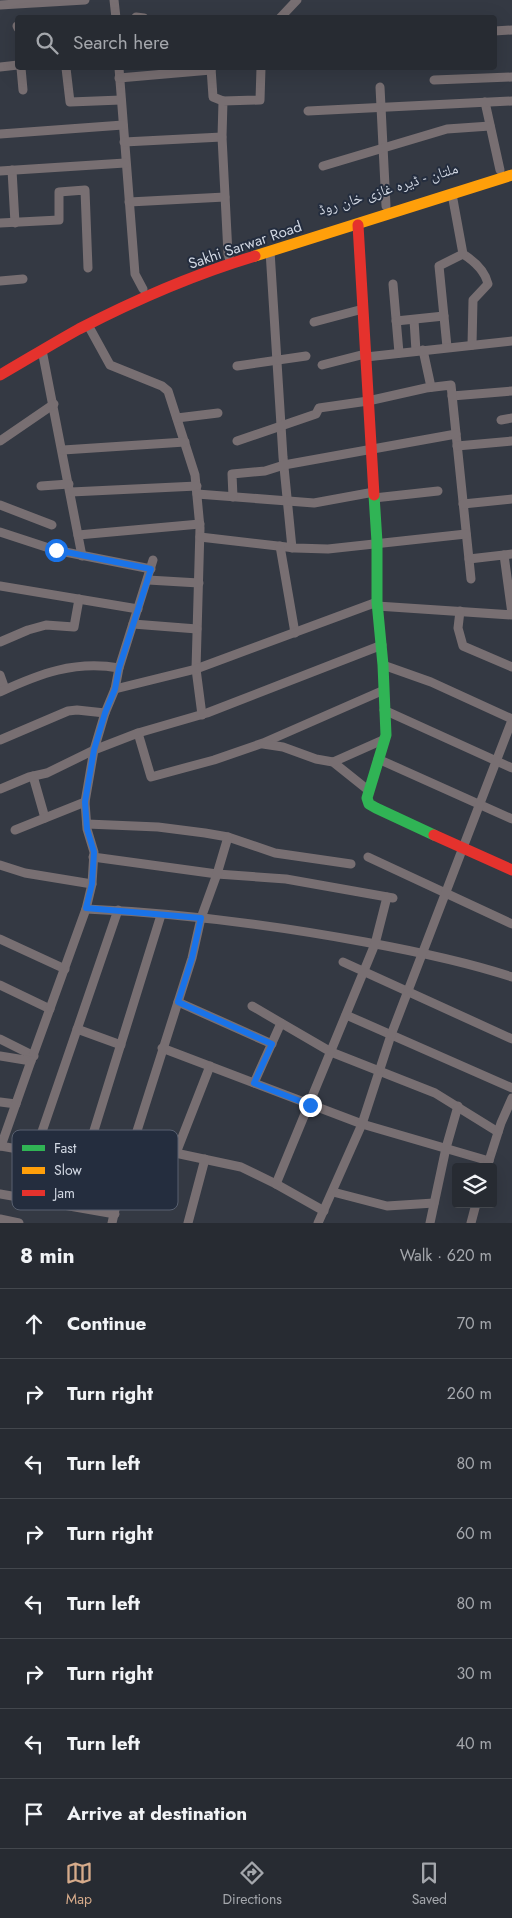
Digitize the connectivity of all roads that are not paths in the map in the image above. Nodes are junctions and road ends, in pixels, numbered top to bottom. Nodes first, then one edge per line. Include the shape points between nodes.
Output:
1 (85, 0) edge
2 (114, 0) edge
3 (297, 0) edge
4 (37, 1) edge
5 (1, 3) edge
6 (116, 15) edge
7 (283, 15) edge
8 (512, 30) edge
9 (497, 31) edge
10 (15, 65) edge
11 (0, 67) edge
12 (21, 70) edge
13 (66, 70) edge
14 (119, 70) edge
15 (201, 70) edge
16 (211, 70) edge
17 (261, 70) edge
18 (512, 77) edge
19 (119, 78) junction
20 (434, 80) dead end
21 (380, 86) dead end
22 (23, 90) dead end
23 (121, 100) junction
24 (223, 101) junction
25 (512, 101) edge
26 (485, 102) junction
27 (381, 107) junction
28 (308, 112) dead end
29 (122, 125) junction
30 (490, 126) junction
31 (0, 134) edge
32 (222, 137) junction
33 (124, 142) junction
34 (382, 148) junction
35 (125, 163) junction
36 (323, 166) dead end
37 (512, 166) edge
38 (12, 170) junction
39 (500, 170) junction
40 (0, 171) edge
41 (512, 175) edge
42 (452, 194) junction
43 (225, 197) junction
44 (129, 202) junction
45 (386, 206) junction
46 (15, 223) junction
47 (0, 224) edge
48 (358, 224) junction
49 (270, 251) junction
50 (463, 254) junction
51 (230, 258) junction
52 (88, 268) dead end
53 (23, 279) dead end
54 (0, 281) edge
55 (393, 284) dead end
56 (143, 289) junction
57 (363, 309) junction
58 (444, 316) junction
59 (414, 320) junction
60 (396, 321) junction
61 (314, 322) dead end
62 (88, 325) junction
63 (512, 341) edge
64 (472, 345) junction
65 (447, 348) junction
66 (42, 350) junction
67 (420, 351) junction
68 (399, 353) junction
69 (366, 355) junction
70 (306, 356) dead end
71 (277, 361) junction
72 (8, 363) edge
73 (322, 365) dead end
74 (237, 366) dead end
75 (0, 375) edge
76 (431, 387) junction
77 (512, 390) edge
78 (452, 396) junction
79 (368, 401) junction
80 (54, 404) junction
81 (218, 413) dead end
82 (177, 418) junction
83 (512, 418) edge
84 (502, 420) dead end
85 (281, 426) junction
86 (456, 434) junction
87 (0, 441) edge
88 (236, 441) dead end
89 (512, 441) edge
90 (185, 442) junction
91 (457, 446) junction
92 (371, 449) junction
93 (63, 450) junction
94 (284, 465) junction
95 (41, 486) dead end
96 (70, 488) junction
97 (197, 490) junction
98 (438, 491) dead end
99 (374, 495) junction
100 (233, 497) junction
101 (512, 499) edge
102 (287, 501) junction
103 (463, 504) junction
104 (0, 505) edge
105 (200, 524) junction
106 (52, 526) dead end
107 (0, 532) edge
108 (466, 534) junction
109 (78, 536) junction
110 (200, 537) junction
111 (377, 545) junction
112 (280, 546) junction
113 (292, 548) junction
114 (508, 554) edge
115 (82, 556) junction
116 (469, 558) junction
117 (471, 579) dead end
118 (148, 580) junction
119 (199, 584) junction
120 (0, 586) edge
121 (79, 599) junction
122 (377, 604) junction
123 (138, 609) junction
124 (460, 611) junction
125 (512, 614) edge
126 (133, 624) junction
127 (197, 629) junction
128 (295, 632) junction
129 (0, 642) edge
130 (382, 645) junction
131 (384, 665) junction
132 (512, 667) edge
133 (119, 668) junction
134 (196, 669) junction
135 (0, 674) edge
136 (115, 689) junction
137 (3, 690) edge
138 (384, 690) junction
139 (384, 710) junction
140 (105, 713) junction
141 (202, 714) junction
142 (512, 719) edge
143 (138, 733) junction
144 (385, 739) junction
145 (0, 740) edge
146 (263, 744) junction
147 (94, 750) junction
148 (378, 759) junction
149 (496, 761) junction
150 (333, 762) junction
151 (512, 768) edge
152 (33, 776) junction
153 (0, 789) edge
154 (368, 790) junction
155 (85, 802) junction
156 (479, 804) junction
157 (46, 818) junction
158 (512, 819) edge
159 (87, 824) junction
160 (15, 830) dead end
161 (228, 837) junction
162 (462, 847) junction
163 (93, 857) junction
164 (368, 857) dead end
165 (0, 864) edge
166 (351, 864) dead end
167 (512, 870) edge
168 (217, 874) junction
169 (92, 884) junction
170 (446, 892) junction
171 (86, 908) junction
172 (118, 910) junction
173 (162, 915) junction
174 (201, 918) junction
175 (512, 924) edge
176 (0, 940) edge
177 (375, 944) junction
178 (422, 953) junction
179 (343, 962) dead end
180 (65, 969) junction
181 (363, 972) junction
182 (512, 977) edge
183 (0, 985) edge
184 (408, 992) junction
185 (178, 1002) junction
186 (252, 1006) dead end
187 (50, 1010) junction
188 (346, 1015) junction
189 (281, 1023) junction
190 (77, 1029) junction
191 (391, 1035) junction
192 (0, 1039) edge
193 (512, 1039) edge
194 (272, 1044) junction
195 (121, 1045) junction
196 (162, 1048) junction
197 (331, 1052) junction
198 (0, 1056) edge
199 (33, 1059) junction
200 (210, 1066) junction
201 (379, 1072) junction
202 (254, 1083) junction
203 (512, 1088) edge
204 (512, 1098) edge
205 (0, 1102) edge
206 (16, 1104) junction
207 (310, 1105) junction
208 (458, 1106) junction
209 (509, 1112) edge
210 (362, 1124) junction
211 (43, 1130) edge
212 (94, 1130) edge
213 (137, 1130) edge
214 (498, 1132) junction
215 (0, 1146) edge
216 (178, 1148) edge
217 (446, 1148) junction
218 (178, 1153) edge
219 (205, 1160) junction
220 (485, 1163) edge
221 (488, 1163) edge
222 (276, 1184) junction
223 (333, 1192) junction
224 (434, 1203) junction
225 (475, 1208) edge
226 (75, 1210) edge
227 (324, 1211) junction
228 (113, 1218) edge
229 (0, 1219) edge
230 (19, 1223) edge
231 (188, 1223) edge
232 (318, 1223) edge
233 (430, 1223) edge
234 (471, 1223) edge

1 - 4 street
2 - 6 street
3 - 7 street
4 - 5 street
8 - 9 street
10 - 11 street
12 - 22 street
13 - 23 street via 70,102
14 - 19 street
15 - 19 street
16 - 24 street via 213,97
17 - 24 street via 260,100
18 - 20 street
19 - 23 street
21 - 27 street
23 - 29 street
24 - 32 street
25 - 26 street
26 - 27 street
26 - 30 street
27 - 28 street
27 - 34 street
29 - 31 street
29 - 33 street
30 - 34 street via 447,129
30 - 39 street
32 - 33 street
32 - 43 street
33 - 35 street
34 - 36 street
34 - 45 street
35 - 38 street
35 - 44 street
37 - 39 main road, ملتان - ڈیرہ غازی خان روڈ
38 - 40 street
38 - 46 street
39 - 45 main road, ملتان - ڈیرہ غازی خان روڈ
41 - 42 main road, Sakhi Sarwar Road
42 - 48 main road, Sakhi Sarwar Road
42 - 50 street
43 - 44 street
43 - 51 street
44 - 56 street via 135,274
45 - 51 main road, ملتان - ڈیرہ غازی خان روڈ
46 - 47 street
46 - 52 street via 60,220 59,192 85,190
48 - 49 main road, Sakhi Sarwar Road
48 - 57 main road
49 - 51 main road, Sakhi Sarwar Road
49 - 71 street
50 - 58 street via 439,266
50 - 64 street via 487,277 488,284 473,300
51 - 56 main road, ملتان - ڈیرہ غازی خان روڈ
51 - 62 main road, Sakhi Sarwar Road
53 - 54 street
55 - 60 street
56 - 72 main road, ملتان - ڈیرہ غازی خان روڈ via 64,327
57 - 61 street
57 - 69 main road
58 - 59 street
58 - 65 street
59 - 60 street
59 - 67 street
60 - 68 street
62 - 66 main road, Sakhi Sarwar Road
62 - 82 street via 110,365 168,391
63 - 64 street
64 - 65 street
65 - 67 street
66 - 72 main road, Sakhi Sarwar Road
66 - 80 street
67 - 68 street
67 - 76 street
68 - 69 street
69 - 73 street
69 - 79 main road
70 - 71 street
71 - 74 street
71 - 85 street
72 - 75 main road, Sakhi Sarwar Road
76 - 78 street via 451,385
76 - 79 street
77 - 78 street
78 - 86 street
79 - 85 street via 319,408 316,414
79 - 92 main road
80 - 87 street
80 - 93 street
81 - 82 street
82 - 90 street
83 - 84 street
85 - 88 street
85 - 94 street
86 - 91 street
86 - 92 street
89 - 91 street
90 - 93 street
90 - 97 street via 196,475
91 - 103 street
92 - 94 street
92 - 99 main road
93 - 96 street
94 - 100 street via 265,471 232,474
94 - 102 street
95 - 96 street
96 - 97 street
96 - 109 street
97 - 100 street
97 - 105 street
98 - 99 street
99 - 102 street via 314,503
99 - 111 main road
100 - 102 street
101 - 103 street
102 - 113 street
103 - 108 street
104 - 106 street
105 - 109 street
105 - 110 street
107 - 115 street
108 - 111 street
108 - 116 street
109 - 115 street
110 - 112 street
110 - 119 street
111 - 113 street
111 - 122 main road
112 - 113 street
112 - 128 street
114 - 116 street
114 - 125 street
115 - 118 street via 152,564
116 - 117 street
118 - 119 street
118 - 123 street
119 - 127 street
120 - 121 street
121 - 123 street
121 - 129 street via 74,628 46,625
122 - 124 street
122 - 128 street
122 - 130 main road
123 - 126 street
124 - 125 street
124 - 132 street via 458,628 463,646
126 - 127 street
126 - 133 street
127 - 134 street
128 - 134 street
130 - 131 main road
130 - 141 street
131 - 138 main road
131 - 142 street via 431,682
133 - 136 street
133 - 137 street via 101,665 57,670
134 - 136 street
134 - 141 street
135 - 137 street
136 - 140 street
138 - 139 main road
138 - 146 street
139 - 144 main road
139 - 149 street
140 - 145 street via 68,711
140 - 147 street
141 - 143 street
142 - 149 street
143 - 146 street via 151,777
143 - 147 street
144 - 148 main road
144 - 150 street
146 - 150 street
147 - 152 street via 47,773
147 - 155 street
148 - 154 main road
148 - 156 street
149 - 151 street
149 - 156 street
150 - 154 street
152 - 153 street
152 - 157 street
154 - 162 main road via 369,804
155 - 157 street
155 - 159 street
156 - 158 street
156 - 162 street
157 - 160 street
159 - 161 street via 158,827
159 - 163 street
161 - 166 street via 275,853
161 - 168 street
162 - 167 main road
162 - 170 street
163 - 168 street
163 - 169 street
164 - 170 street
165 - 169 street via 25,873
168 - 174 street
168 - 177 street via 286,879 390,898
169 - 171 street
170 - 175 street
170 - 178 street
171 - 172 street
171 - 180 street
172 - 173 street
172 - 190 street
173 - 174 street
173 - 195 street
174 - 177 street via 292,928
174 - 185 street
176 - 180 street
177 - 178 street
177 - 181 street
178 - 182 street
178 - 184 street
179 - 181 street
180 - 187 street
181 - 184 street
181 - 188 street
183 - 187 street
184 - 191 street
184 - 193 street
185 - 194 street
185 - 196 street
186 - 189 street
187 - 199 street
188 - 191 street
188 - 197 street
189 - 194 street
189 - 197 street
190 - 195 street
190 - 211 street
191 - 201 street
191 - 203 street
192 - 199 street
194 - 202 street
195 - 212 street
196 - 200 street
196 - 213 street
197 - 201 street
197 - 207 street
198 - 199 street
199 - 206 street
200 - 202 street
200 - 216 street
201 - 208 street via 435,1093
201 - 210 street
202 - 207 street
204 - 209 street
205 - 206 street
206 - 215 street
207 - 210 street
207 - 222 street
208 - 214 street
208 - 217 street
209 - 214 street
210 - 217 street
210 - 223 street
214 - 221 street
217 - 220 street
217 - 224 street
218 - 219 street
219 - 222 street via 241,1167
219 - 231 street
222 - 227 street
223 - 224 street via 387,1206
223 - 227 street
224 - 233 street
225 - 234 street
226 - 228 street
227 - 232 street
229 - 230 street

